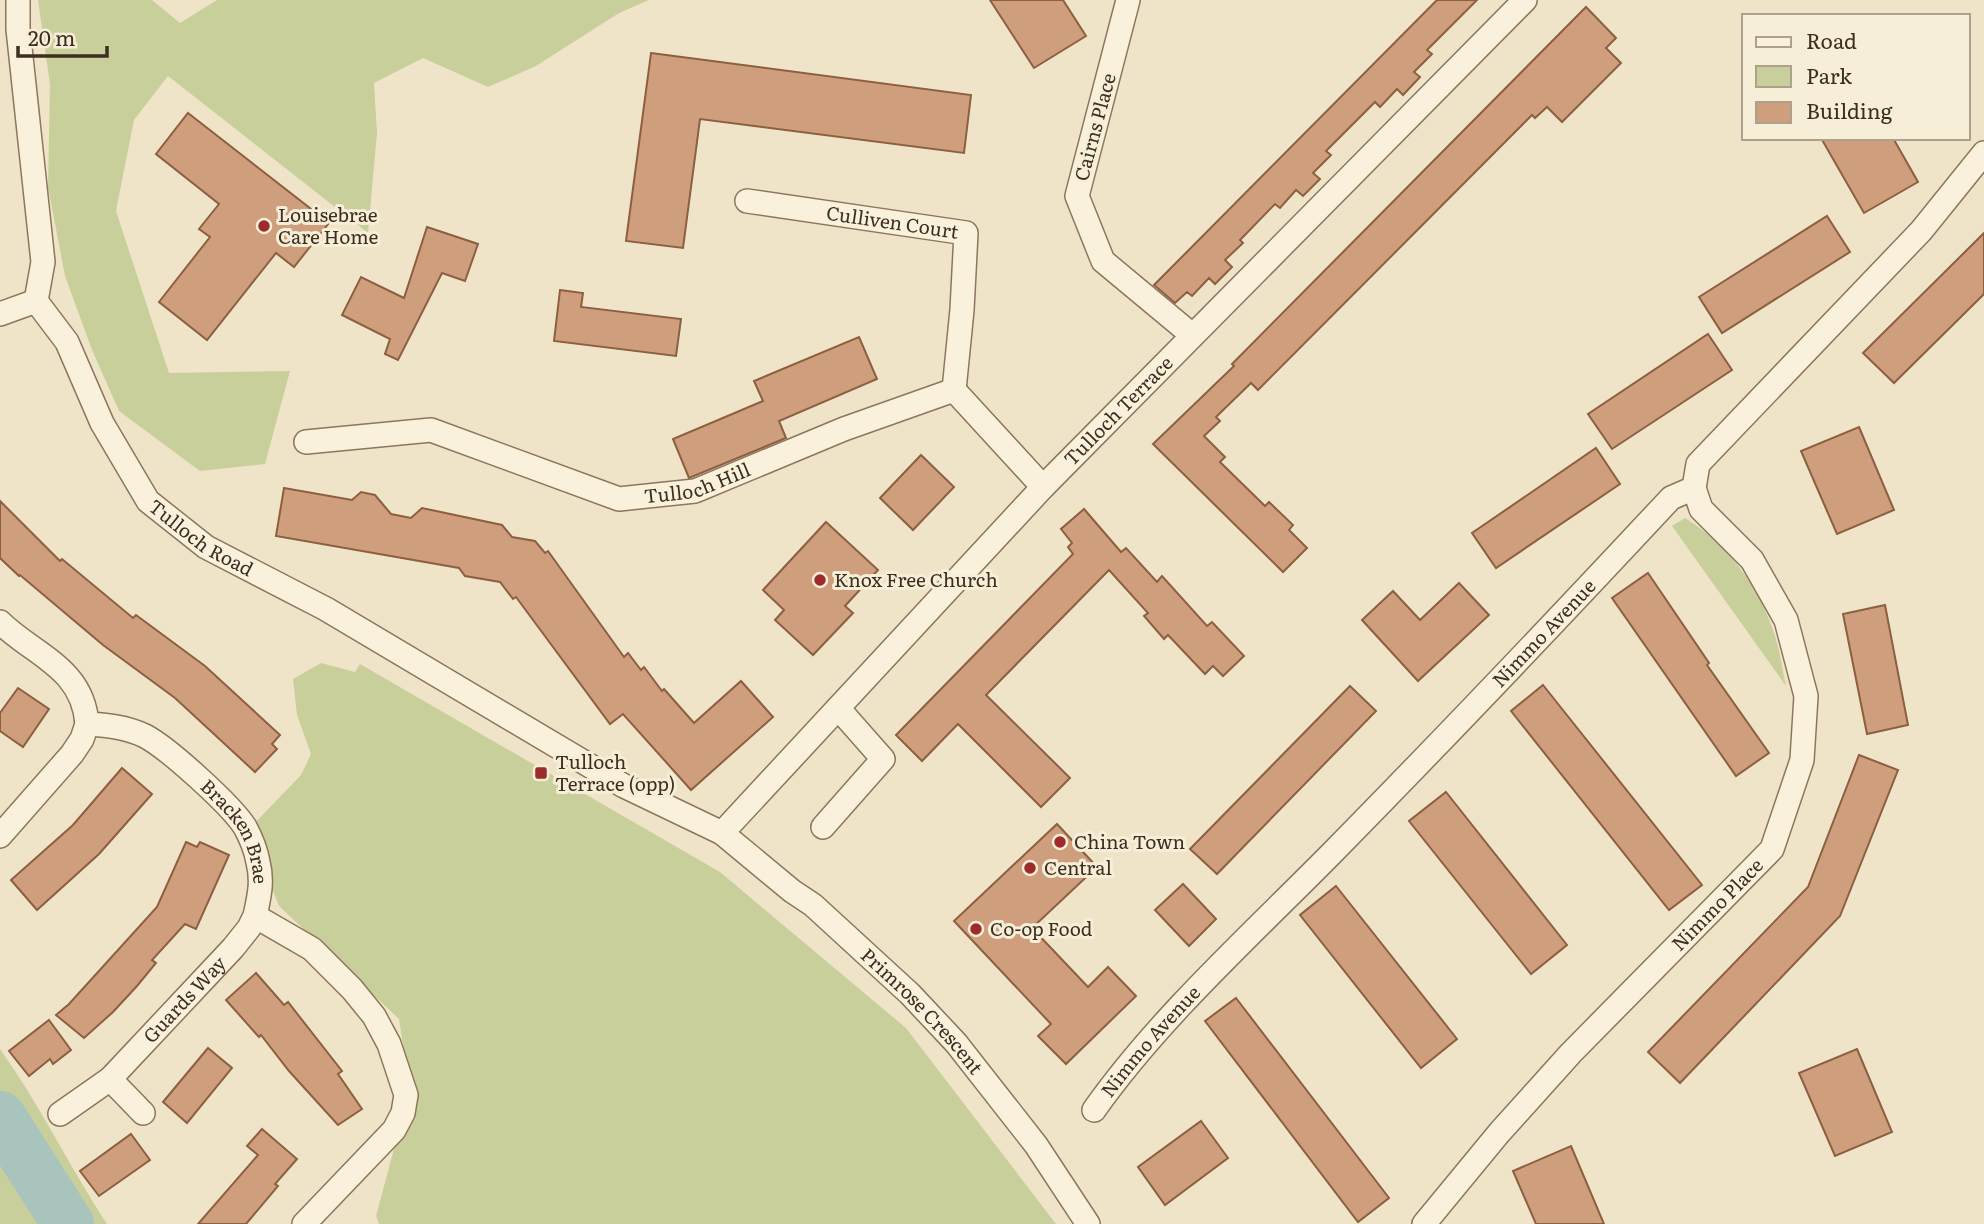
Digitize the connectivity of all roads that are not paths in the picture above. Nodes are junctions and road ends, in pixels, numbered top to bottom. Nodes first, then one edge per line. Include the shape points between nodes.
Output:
1 (18, 0) edge
2 (1128, 0) edge
3 (1525, 0) edge
4 (1984, 153) edge
5 (747, 201) dead end
6 (36, 302) junction
7 (0, 314) edge
8 (1192, 335) junction
9 (954, 390) junction
10 (306, 443) dead end
11 (1043, 487) junction
12 (1694, 488) junction
13 (0, 622) edge
14 (838, 708) junction
15 (87, 724) junction
16 (823, 827) dead end
17 (722, 833) junction
18 (0, 836) edge
19 (255, 916) junction
20 (110, 1079) junction
21 (1094, 1110) dead end
22 (143, 1113) dead end
23 (60, 1114) dead end
24 (304, 1224) edge
25 (1088, 1224) edge
26 (1424, 1224) edge

1 - 6 street via 43,262
2 - 8 street, Cairns Place via 1077,196 1103,261
3 - 8 street, Tulloch Terrace
4 - 12 street via 1921,231 1698,464
5 - 9 street, Culliven Court via 966,233
6 - 7 street
6 - 17 street, Tulloch Road via 67,342 102,423 148,501 206,547 326,609 624,786
8 - 11 street, Tulloch Terrace
9 - 10 street, Tulloch Hill via 844,429 695,491 619,499 431,430
9 - 11 street
11 - 14 street, Tulloch Terrace
12 - 21 street, Nimmo Avenue via 1671,498 1484,699 1202,985 1120,1074
12 - 26 street, Nimmo Place via 1701,509 1752,560 1786,620 1806,696 1802,760 1772,849 1571,1054
13 - 15 street via 72,679 86,706
14 - 16 street via 883,759
14 - 17 street, Tulloch Terrace
15 - 18 street via 72,754
15 - 19 street, Bracken Brae via 118,727 167,750 244,826 260,873
17 - 25 street, Primrose Crescent via 813,905 956,1043 1036,1145
19 - 20 street, Guards Way via 233,948
19 - 24 street, Bracken Brae via 312,948 361,999 389,1044 406,1095 394,1130
20 - 22 street
20 - 23 street, Guards Way

